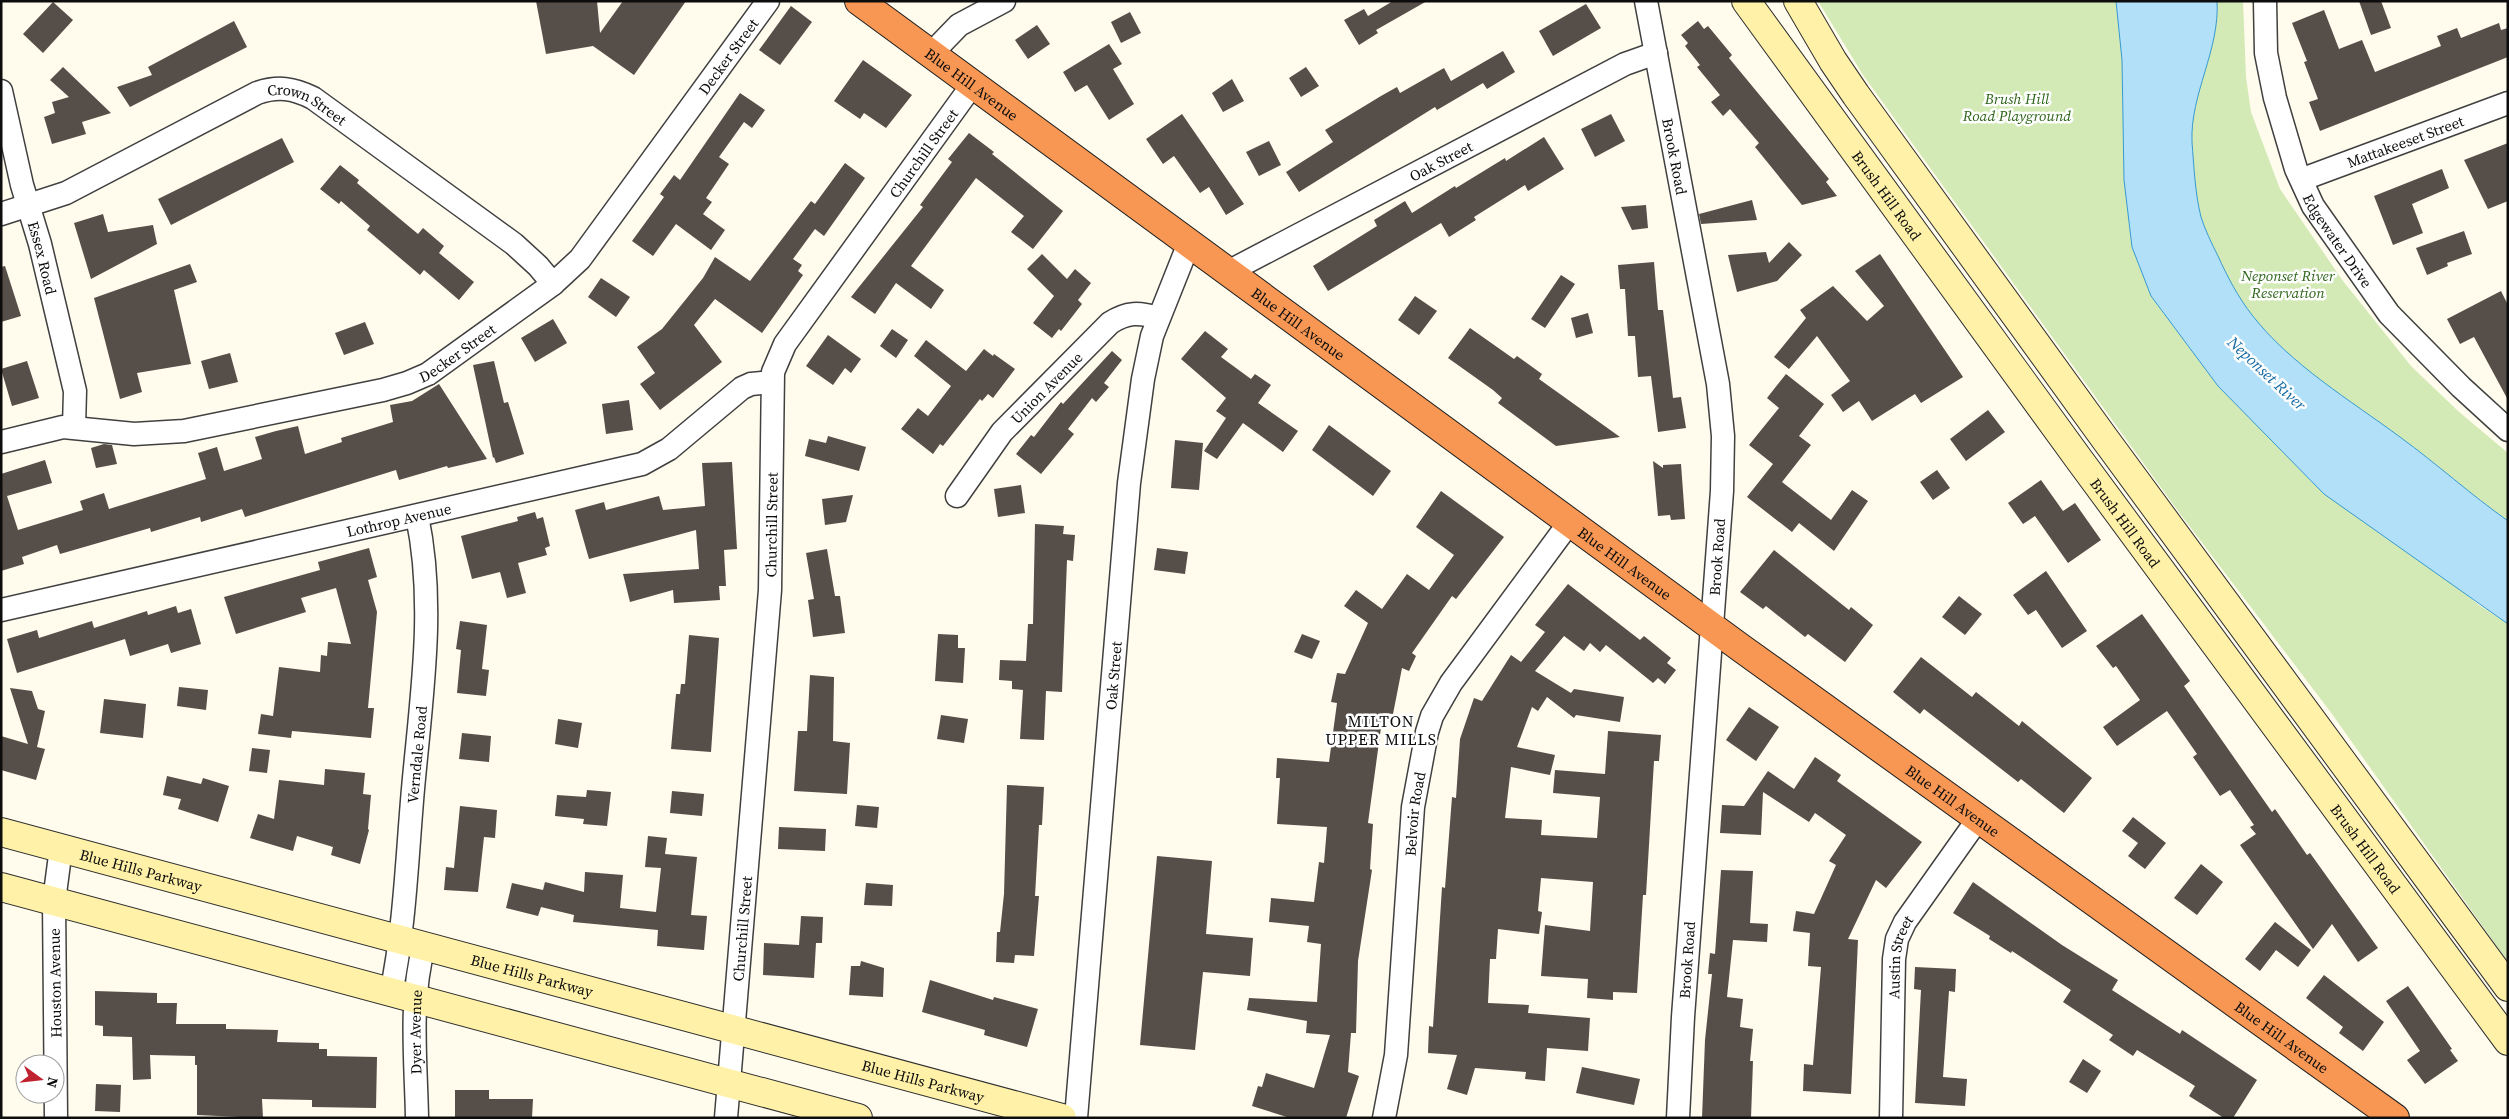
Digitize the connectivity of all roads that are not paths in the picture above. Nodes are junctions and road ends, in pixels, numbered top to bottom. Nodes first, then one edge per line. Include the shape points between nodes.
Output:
1 (768, 1) edge
2 (859, 1) edge
3 (1004, 1) edge
4 (1646, 1) edge
5 (1746, 1) edge
6 (1798, 1) edge
7 (2264, 1) edge
8 (1656, 53) junction
9 (931, 54) junction
10 (972, 84) junction
11 (1, 91) edge
12 (2508, 103) edge
13 (2302, 179) junction
14 (29, 207) junction
15 (1, 214) edge
16 (1189, 243) junction
17 (1228, 272) junction
18 (553, 284) junction
19 (1158, 318) junction
20 (772, 382) junction
21 (74, 427) junction
22 (2508, 430) edge
23 (2105, 439) junction
24 (1, 442) edge
25 (2078, 458) junction
26 (957, 496) dead end
27 (417, 516) junction
28 (1570, 523) junction
29 (1, 610) edge
30 (1712, 627) junction
31 (1978, 819) junction
32 (1, 832) edge
33 (61, 848) junction
34 (1, 887) edge
35 (54, 901) junction
36 (412, 942) junction
37 (2508, 987) edge
38 (403, 996) junction
39 (734, 1028) junction
40 (2508, 1041) edge
41 (729, 1084) junction
42 (56, 1118) edge
43 (417, 1118) edge
44 (726, 1118) edge
45 (858, 1118) edge
46 (1062, 1118) edge
47 (1076, 1118) edge
48 (1384, 1118) edge
49 (1678, 1118) edge
50 (1891, 1118) edge
51 (2395, 1118) edge

1 - 18 street, Decker Street via 593,244
2 - 9 highway, Blue Hill Avenue
3 - 9 street via 959,26
4 - 8 street, Brook Road
5 - 25 main road, Brush Hill Road
6 - 23 main road via 1856,95
7 - 13 street, Edgewater Drive via 2266,53 2275,98
8 - 17 street, Oak Street via 1624,64
8 - 30 street, Brook Road via 1721,408 1723,463
9 - 10 highway, Blue Hill Avenue
10 - 16 highway, Blue Hill Avenue
10 - 20 street, Churchill Street via 785,344 775,363
11 - 14 street, Essex Road
12 - 13 street, Mattakeeset Street
13 - 22 street, Edgewater Drive via 2313,206 2389,314 2461,388
14 - 15 street, Crown Street
14 - 18 street, Crown Street via 66,193 257,93 291,89 320,104 514,244
14 - 21 street, Essex Road via 75,391
16 - 17 highway, Blue Hill Avenue
16 - 19 street, Oak Street
17 - 28 highway, Blue Hill Avenue
18 - 21 street, Decker Street via 428,374 396,387 184,431 134,434
19 - 26 street, Union Avenue via 1129,313 1110,323 1002,432
19 - 47 street, Oak Street via 1143,379 1130,483
20 - 27 street, Lothrop Avenue via 742,388 669,449 647,462
20 - 39 street, Churchill Street via 772,564
21 - 24 street, Decker Street via 52,428
23 - 25 main road
23 - 37 main road
25 - 40 main road, Brush Hill Road
27 - 29 street, Lothrop Avenue
27 - 36 street, Verndale Road via 424,557 426,641
28 - 30 highway, Blue Hill Avenue
28 - 48 street, Belvoir Road via 1451,683 1432,716 1412,807 1396,1055
30 - 31 highway, Blue Hill Avenue
30 - 49 street, Brook Road
31 - 50 street, Austin Street via 1905,922 1897,939
31 - 51 highway, Blue Hill Avenue
32 - 33 main road, Blue Hills Parkway
33 - 35 street, Houston Avenue
33 - 36 main road, Blue Hills Parkway
34 - 35 main road
35 - 38 main road
35 - 42 street, Houston Avenue
36 - 38 street, Verndale Road
36 - 39 main road, Blue Hills Parkway
38 - 41 main road
38 - 43 street, Dyer Avenue
39 - 41 street, Churchill Street
39 - 46 main road, Blue Hills Parkway
41 - 44 street, Churchill Street
41 - 45 main road

